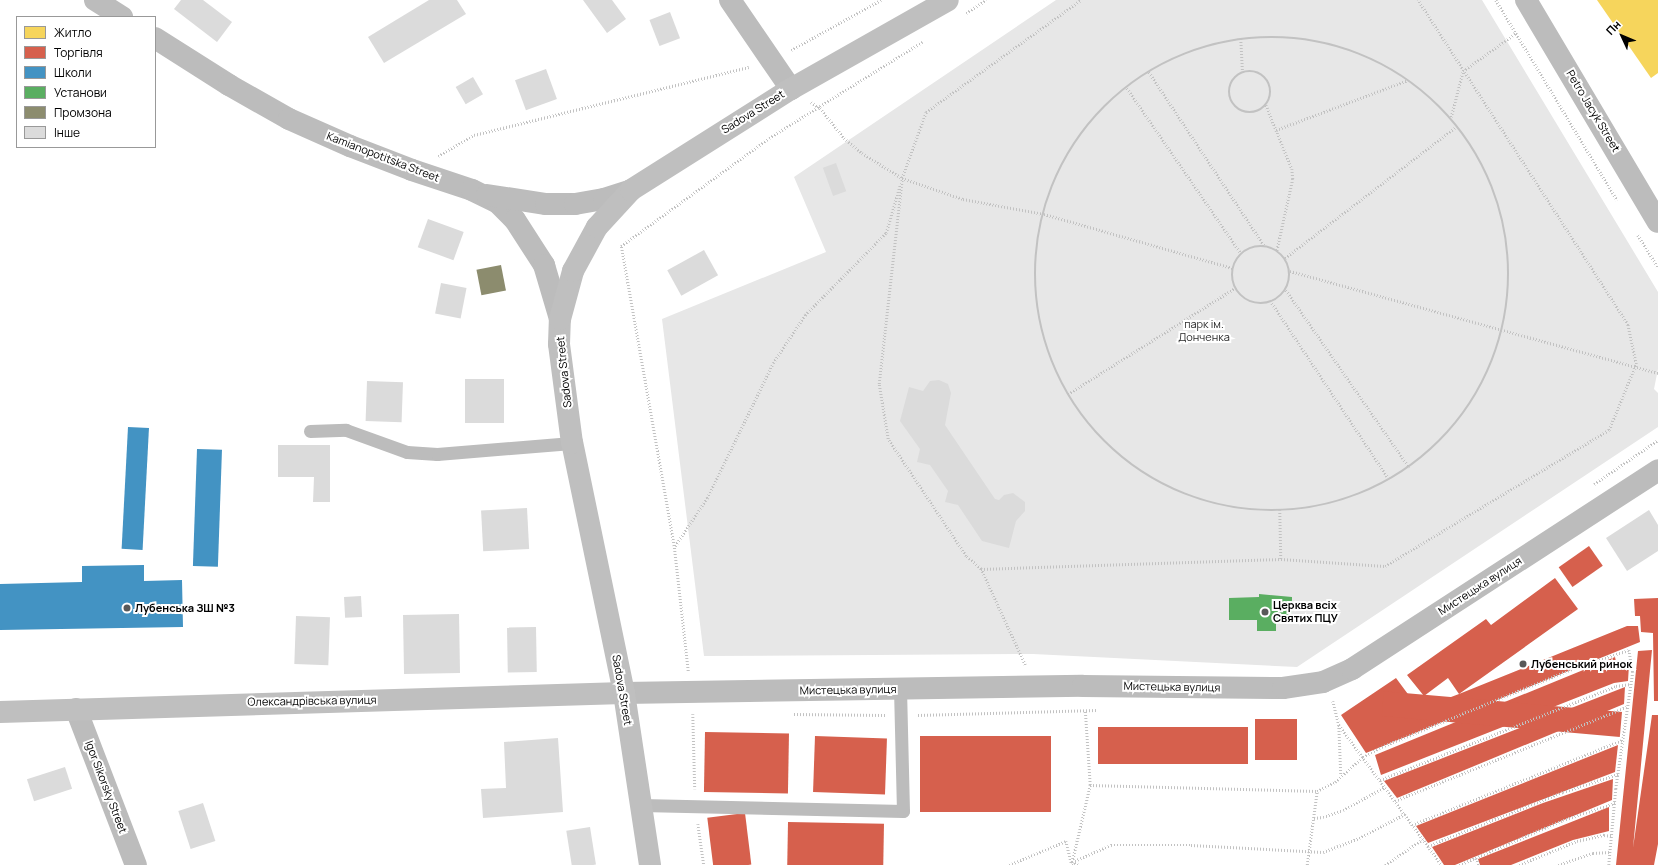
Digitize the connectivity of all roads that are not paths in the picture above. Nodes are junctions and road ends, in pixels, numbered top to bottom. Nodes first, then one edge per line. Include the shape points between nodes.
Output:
1 (95, 0) edge
2 (730, 0) edge
3 (1526, 0) edge
4 (954, 9) edge
5 (120, 16) edge
6 (156, 39) edge
7 (791, 89) junction
8 (631, 190) junction
9 (483, 195) junction
10 (1658, 222) edge
11 (560, 319) junction
12 (310, 431) dead end
13 (572, 443) junction
14 (1658, 470) edge
15 (900, 689) junction
16 (624, 693) junction
17 (76, 709) junction
18 (0, 712) edge
19 (641, 805) junction
20 (136, 865) edge
21 (650, 865) edge

1 - 5 street
2 - 7 street
3 - 10 street, Petro Jacyk Street
4 - 7 main road, Sadova Street
6 - 9 street, Kamianopotitska Street via 289,119 412,170
7 - 8 main road, Sadova Street
8 - 9 street via 604,199 575,204 546,204
8 - 11 main road, Sadova Street via 597,227 584,248 571,277
9 - 11 street, Kamianopotitska Street via 497,202 515,220 544,265
11 - 13 main road, Sadova Street via 559,344
12 - 13 lane via 346,430 407,452 437,454
13 - 16 main road, Sadova Street
14 - 15 street, Мистецька вулиця via 1352,669 1324,682 1283,688 1083,686
15 - 16 street, Мистецька вулиця
15 - 19 lane via 903,811
16 - 17 main road, Олександрівська вулиця
16 - 19 main road, Sadova Street
17 - 18 main road, Олександрівська вулиця
17 - 20 street, Igor Sikorsky Street
19 - 21 main road, Sadova Street

